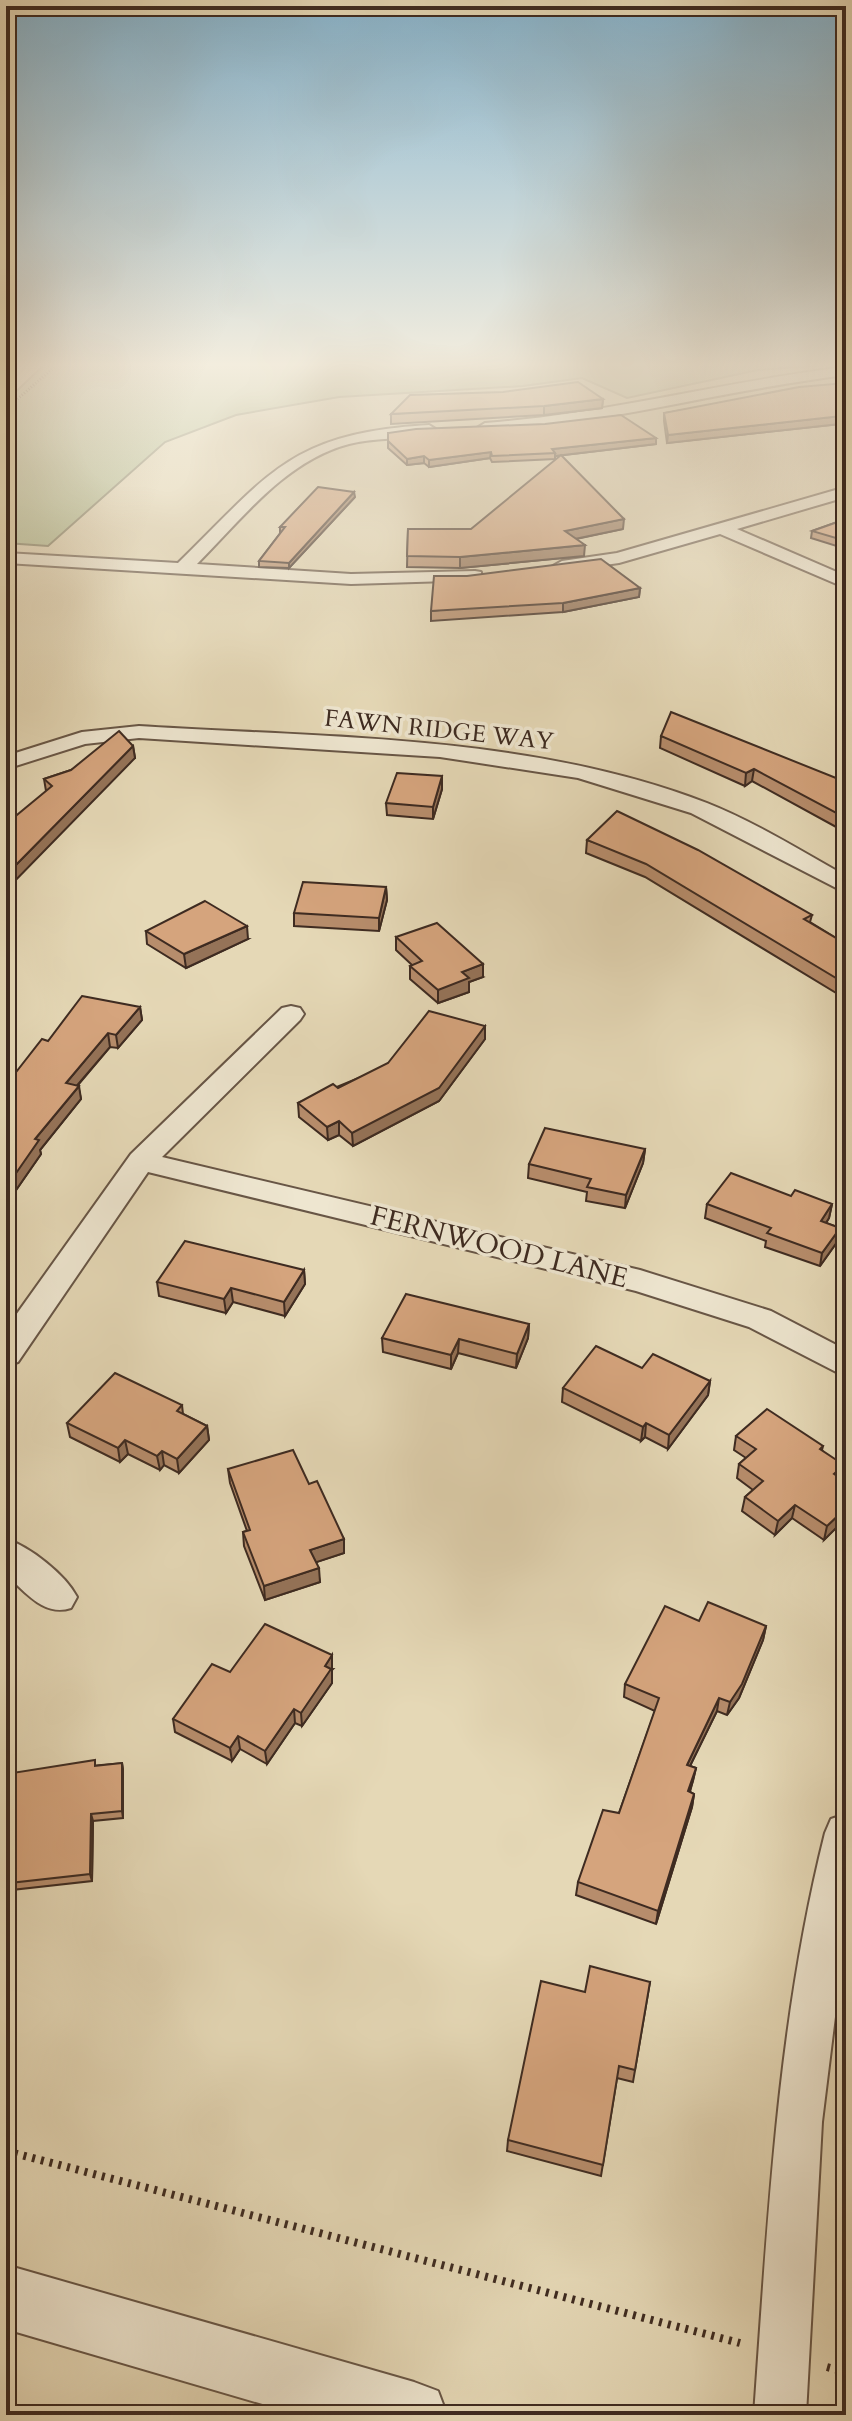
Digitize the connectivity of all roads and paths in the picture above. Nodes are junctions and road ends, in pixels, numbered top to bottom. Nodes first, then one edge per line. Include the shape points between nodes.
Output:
1 (279, 476) edge
2 (846, 492) edge
3 (725, 530) junction
4 (6, 558) edge
5 (544, 568) edge
6 (182, 569) junction
7 (500, 574) edge
8 (846, 583) edge
9 (6, 763) edge
10 (846, 886) edge
11 (291, 1014) dead end
12 (141, 1161) junction
13 (6, 1354) edge
14 (846, 1365) edge
15 (6, 1554) edge
16 (58, 1597) dead end
17 (846, 1833) edge
18 (6, 2151) edge
19 (6, 2297) edge
20 (784, 2356) junction
21 (846, 2372) edge
22 (414, 2415) edge
23 (780, 2415) edge

1 - 6 street
2 - 3 street
3 - 5 street via 619,558
3 - 8 street
4 - 6 street
6 - 7 street via 351,579
9 - 10 street, FAWN RIDGE WAY via 82,738 139,732 518,760 663,794 740,827
11 - 12 street
12 - 13 street
12 - 14 street, FERNWOOD LANE via 640,1281 760,1319
15 - 16 street
17 - 20 street via 817,1965
18 - 20 path
19 - 22 street
20 - 21 path
20 - 23 street

